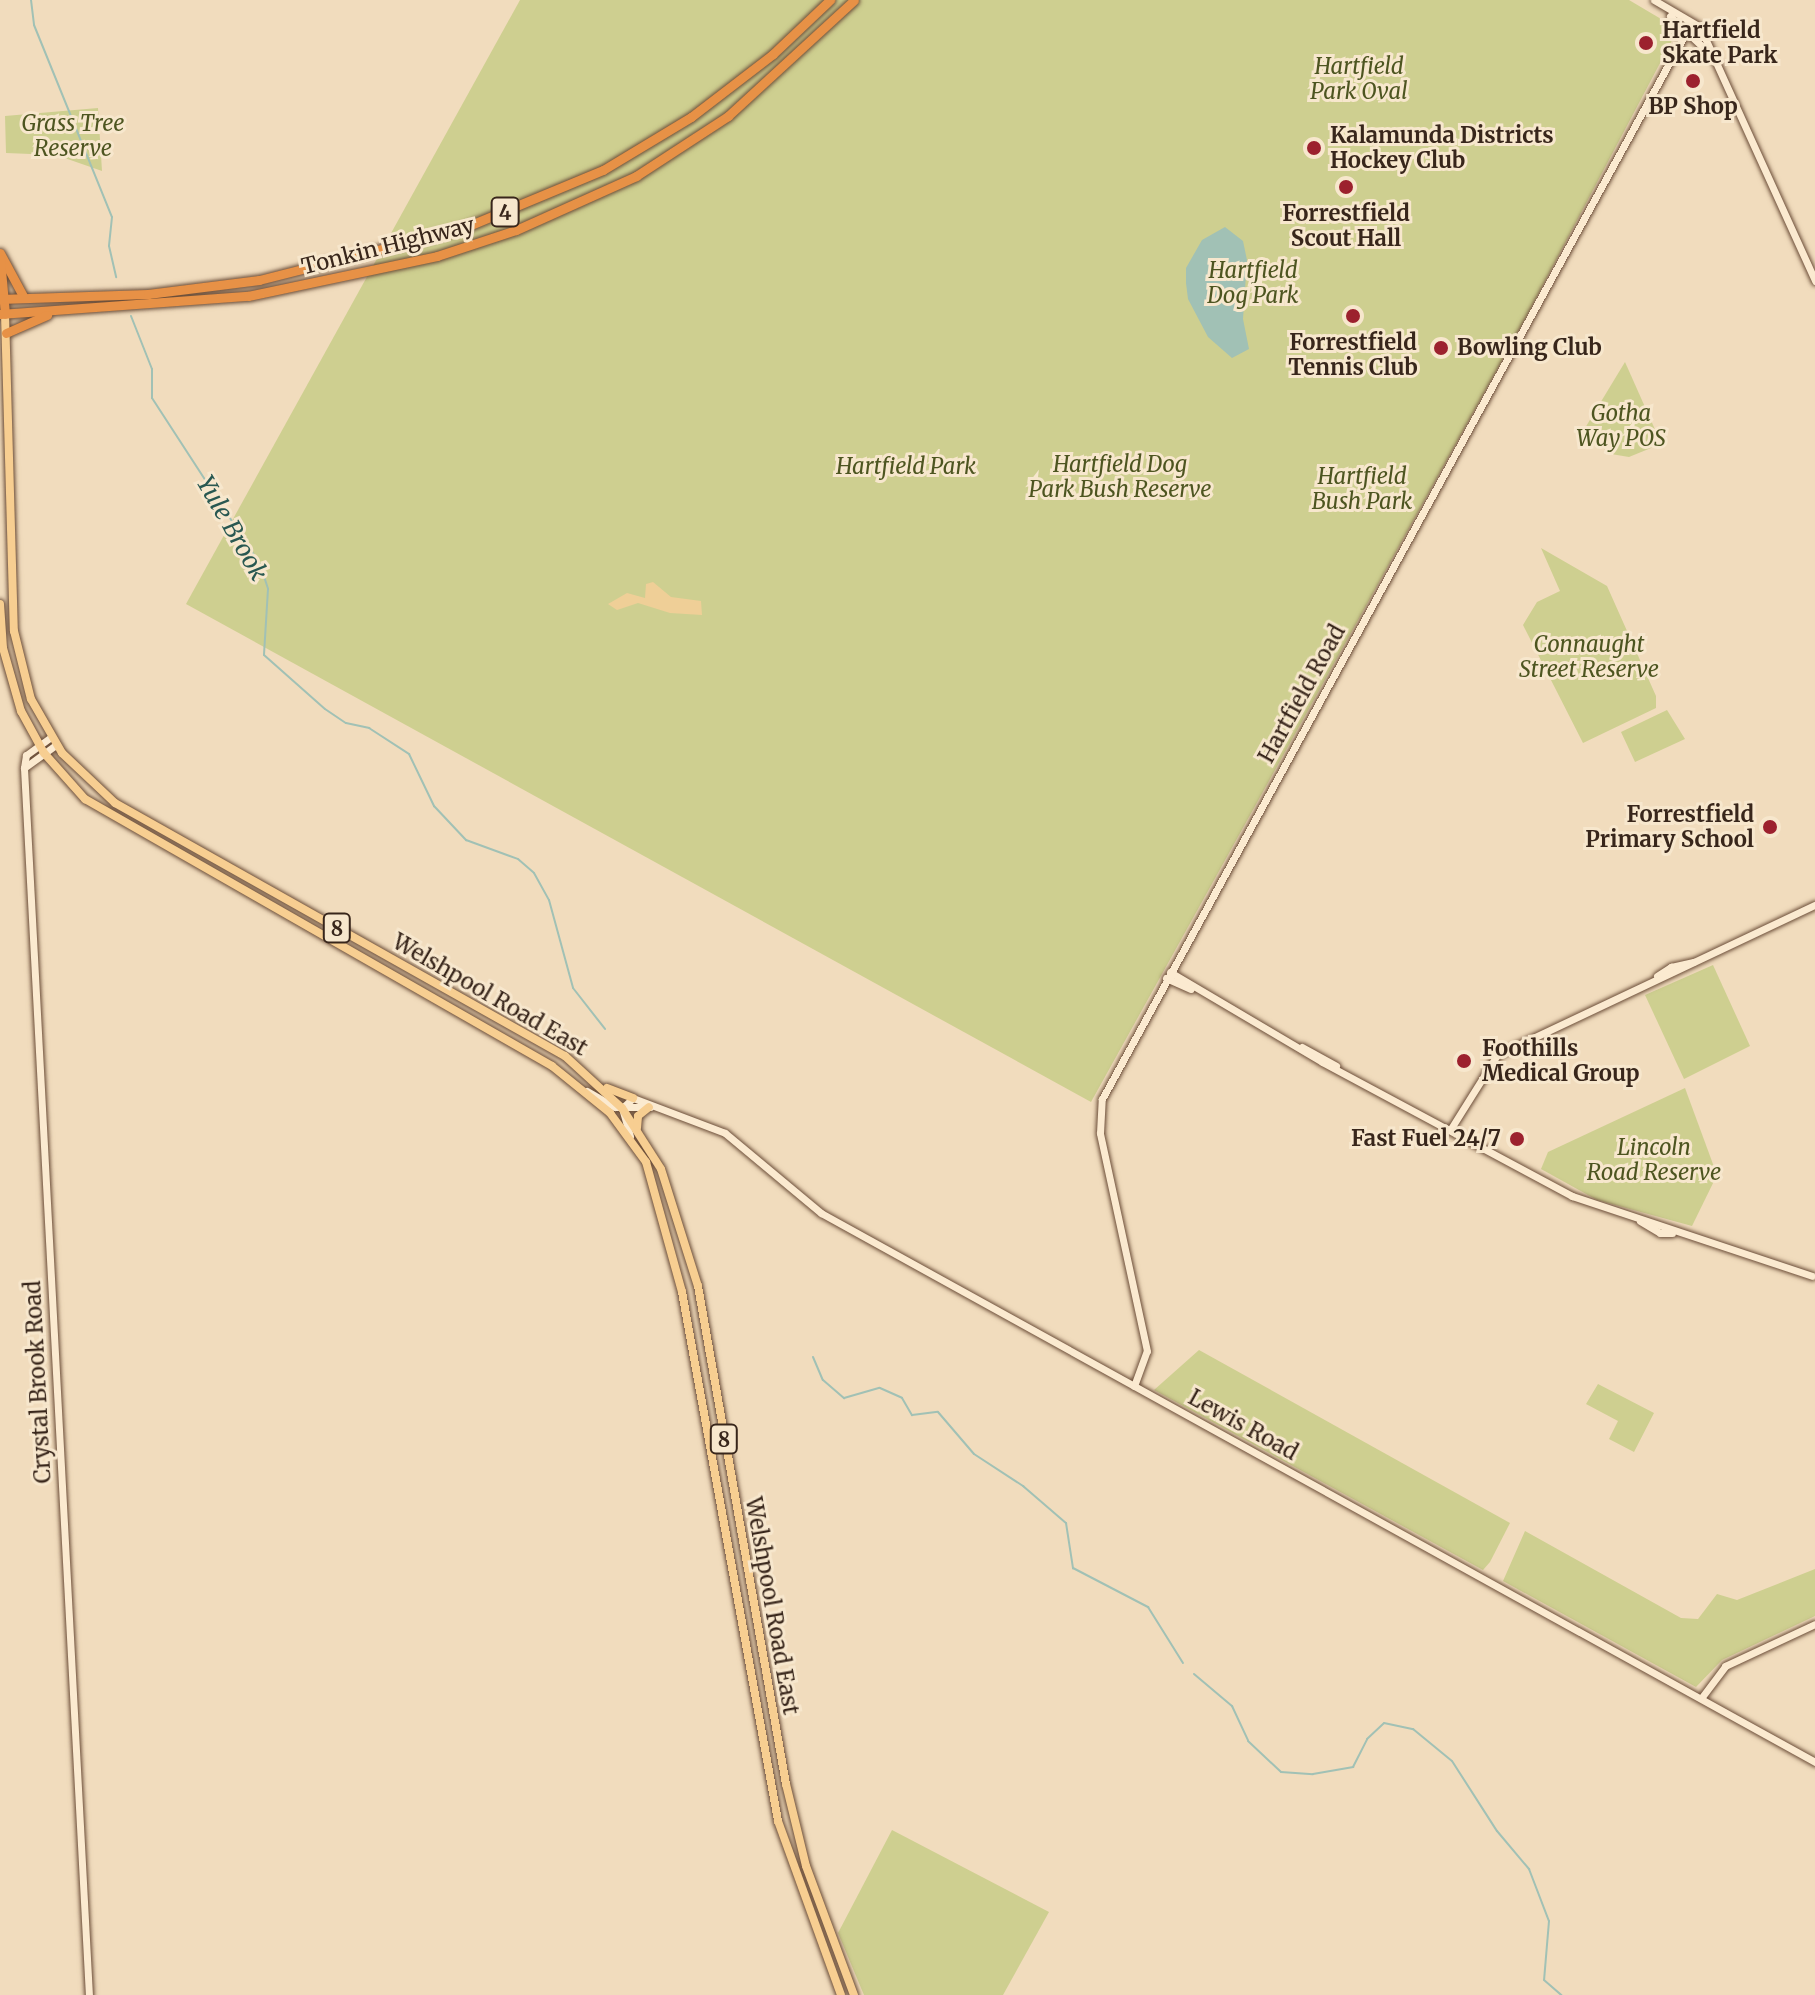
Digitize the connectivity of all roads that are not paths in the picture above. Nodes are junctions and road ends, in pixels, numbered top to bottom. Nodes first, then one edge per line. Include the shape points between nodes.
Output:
1 (830, 0) edge
2 (854, 0) edge
3 (1645, 0) edge
4 (1654, 0) edge
5 (1686, 30) junction
6 (1701, 32) junction
7 (1694, 40) junction
8 (1680, 50) junction
9 (1710, 54) junction
10 (0, 253) edge
11 (0, 259) edge
12 (1815, 281) edge
13 (24, 298) junction
14 (2, 299) edge
15 (70, 310) junction
16 (2, 314) edge
17 (6, 333) junction
18 (0, 604) edge
19 (53, 741) junction
20 (42, 749) junction
21 (1815, 905) edge
22 (1168, 975) junction
23 (600, 1084) junction
24 (587, 1091) junction
25 (633, 1098) junction
26 (649, 1107) junction
27 (622, 1108) junction
28 (664, 1108) junction
29 (1452, 1128) junction
30 (638, 1130) junction
31 (634, 1143) junction
32 (1812, 1276) dead end
33 (1134, 1386) junction
34 (735, 1503) junction
35 (721, 1505) junction
36 (1815, 1624) edge
37 (1702, 1697) junction
38 (1815, 1762) edge
39 (89, 1995) edge
40 (841, 1995) edge
41 (854, 1995) edge

1 - 13 highway, Tonkin Highway / 4 via 773,54 691,117 603,170 461,229 259,280 148,294
2 - 15 highway, Tonkin Highway / 4 via 728,116 636,176 516,230 334,281 248,296
3 - 5 street
4 - 5 street
5 - 6 street via 1698,25
5 - 7 street
5 - 8 street, Hartfield Road
6 - 7 street, Hartfield Road
6 - 9 street
7 - 8 street, Hartfield Road
7 - 9 street
8 - 22 street, Hartfield Road
9 - 12 street
10 - 13 highway
11 - 14 highway, Welshpool Road East / 8
13 - 14 highway, Tonkin Highway / 4
14 - 16 highway, Welshpool Road East / 8
15 - 16 highway, Tonkin Highway / 4
15 - 17 highway
16 - 17 main road, Welshpool Road East / 8
17 - 19 main road, Welshpool Road East / 8 via 14,631 27,688
18 - 20 main road, Welshpool Road East / 8 via 8,674
19 - 20 street, Crystal Brook Road
19 - 23 main road, Welshpool Road East / 8 via 115,803 527,1033
20 - 24 main road, Welshpool Road East / 8 via 102,813 515,1045
20 - 39 street, Crystal Brook Road via 24,768
21 - 29 street via 1497,1055
22 - 29 street via 1423,1117
22 - 33 street, Hartfield Road via 1102,1099 1098,1123 1147,1351
23 - 25 main road
23 - 27 main road, Welshpool Road East / 8
24 - 27 street, Lewis Road
24 - 31 main road, Welshpool Road East / 8
25 - 27 street
25 - 28 street, Lewis Road
26 - 27 street, Lewis Road
26 - 28 street, Lewis Road
26 - 30 main road via 638,1116
27 - 30 main road, Welshpool Road East / 8
27 - 31 street
28 - 33 street, Lewis Road via 725,1133 821,1213
29 - 32 street via 1572,1196
30 - 34 main road, Welshpool Road East / 8 via 661,1169 685,1235
31 - 35 main road, Welshpool Road East / 8 via 657,1190 673,1245
33 - 37 street, Lewis Road
34 - 35 main road
34 - 41 main road, Welshpool Road East / 8 via 786,1784 806,1866
35 - 40 main road, Welshpool Road East / 8 via 778,1821
36 - 37 street via 1725,1666
37 - 38 street, Lewis Road

